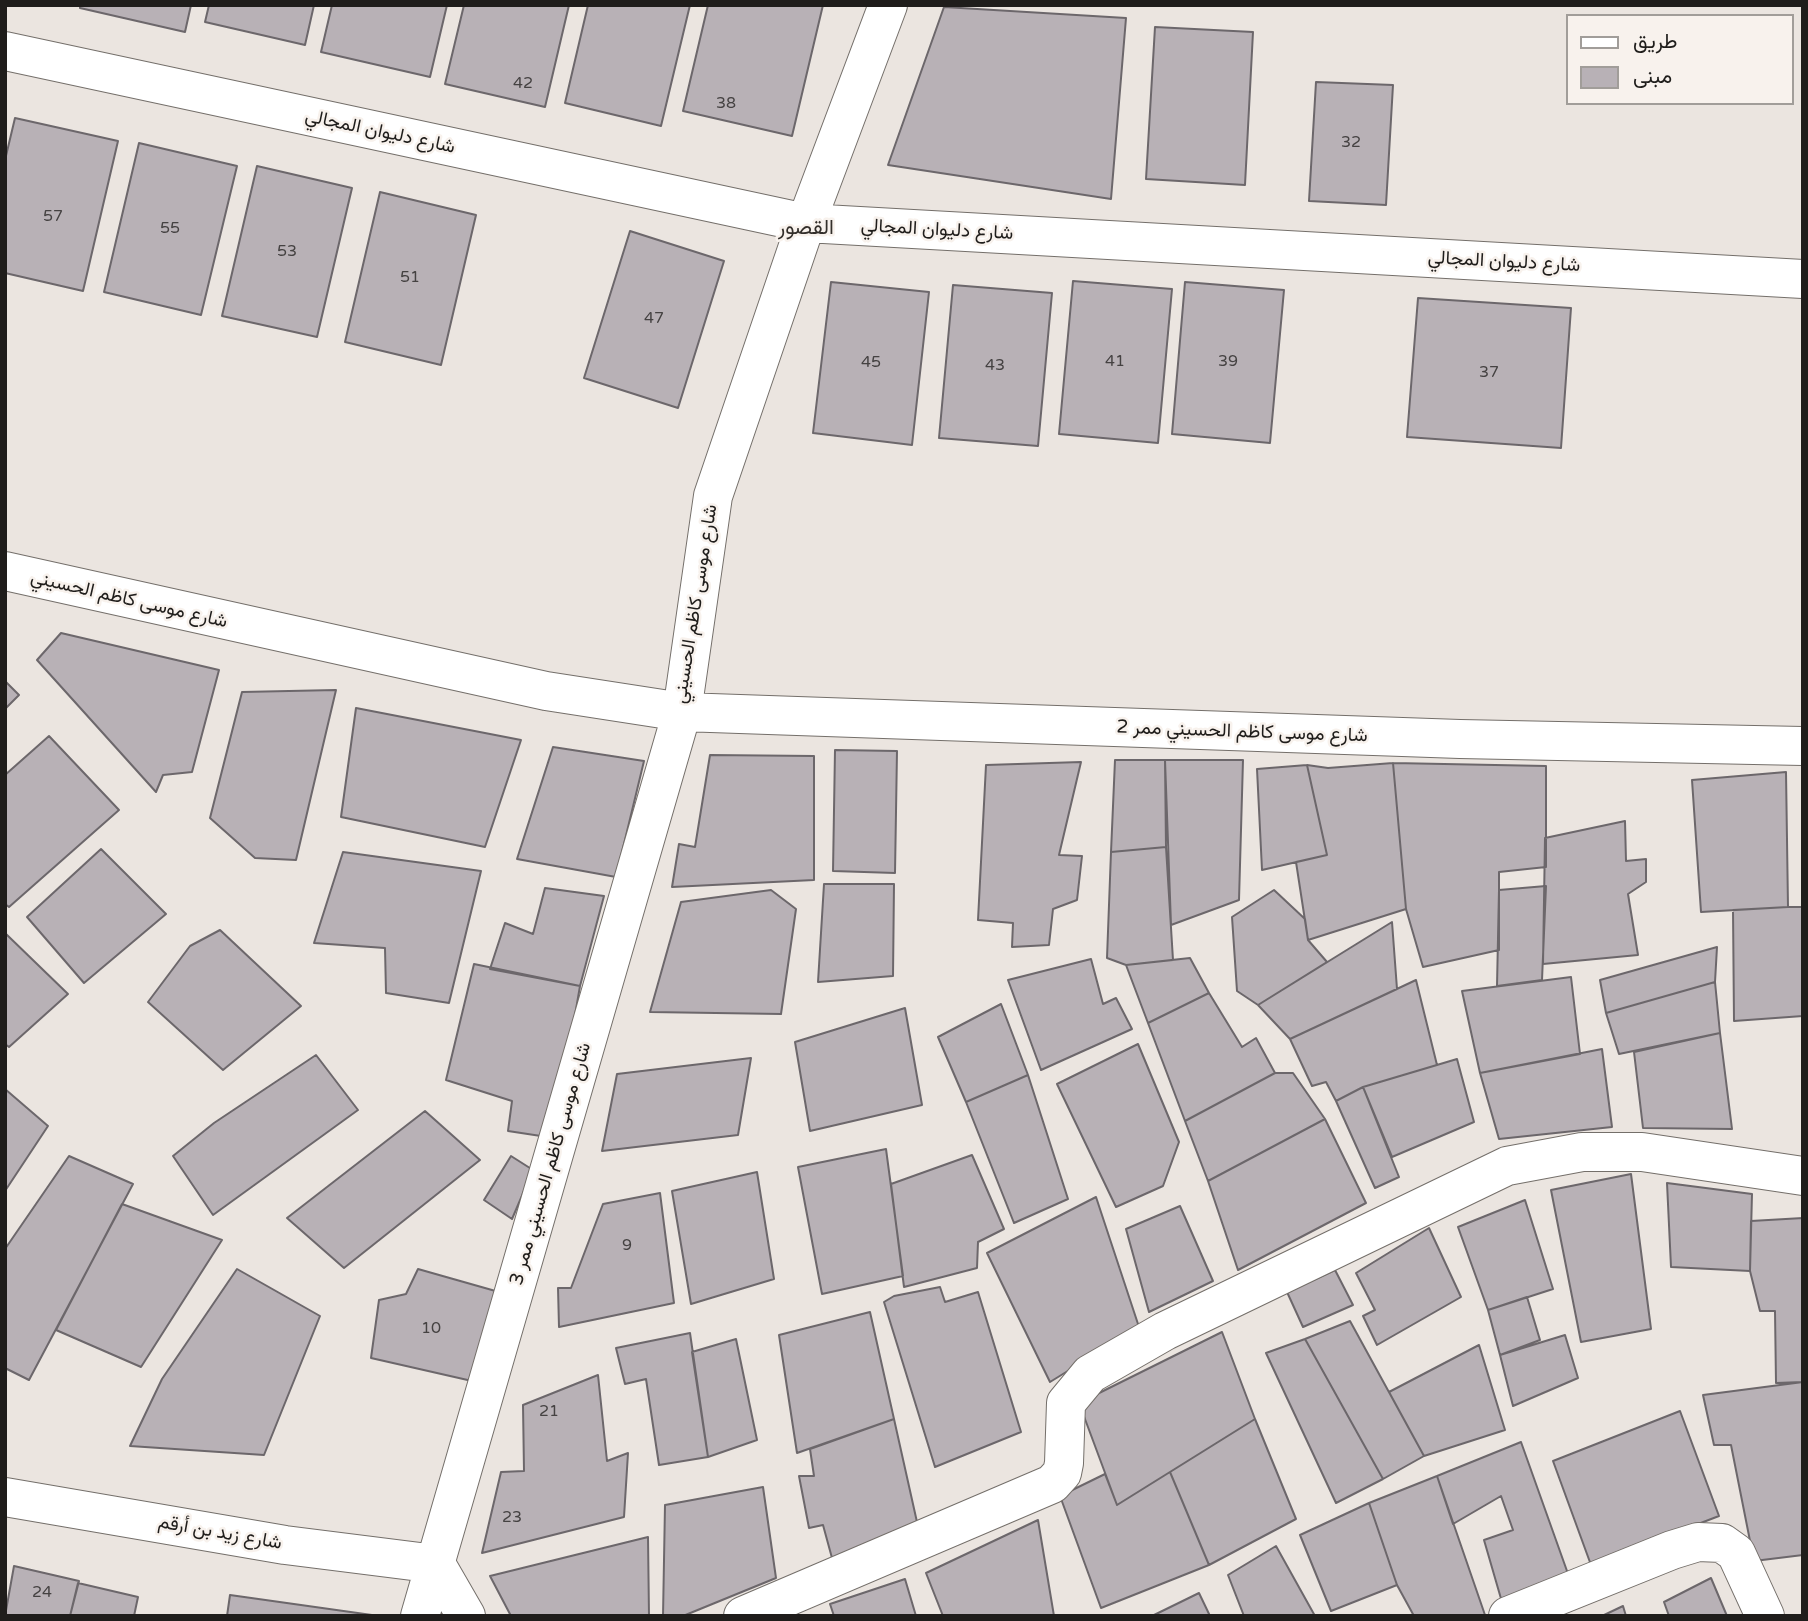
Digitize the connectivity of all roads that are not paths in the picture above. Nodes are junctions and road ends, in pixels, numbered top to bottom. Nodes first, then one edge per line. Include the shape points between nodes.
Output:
1 (888, 5) edge
2 (5, 51) edge
3 (806, 223) junction
4 (1803, 279) edge
5 (5, 571) edge
6 (682, 712) junction
7 (1803, 746) edge
8 (1803, 1176) edge
9 (5, 1497) edge
10 (436, 1564) junction
11 (420, 1616) edge
12 (466, 1616) edge
13 (743, 1616) edge
14 (1508, 1616) edge
15 (1765, 1616) edge

1 - 3 street, شارع موسى كاظم الحسيني
2 - 3 street, شارع دليوان المجالي
3 - 4 street, شارع دليوان المجالي
3 - 6 street, شارع موسى كاظم الحسيني via 713,496
5 - 6 street, شارع موسى كاظم الحسيني via 546,691
6 - 7 street, شارع موسى كاظم الحسيني ممر 2
6 - 10 street, شارع موسى كاظم الحسيني ممر 3
8 - 13 street via 1642,1152 1582,1152 1507,1166 1166,1331 1090,1374 1066,1404 1064,1463 1052,1484
9 - 10 street, شارع زيد بن أرقم via 285,1545
10 - 11 street, شارع موسى كاظم الحسيني ممر 3
10 - 12 street
14 - 15 street via 1672,1549 1713,1541 1736,1553

